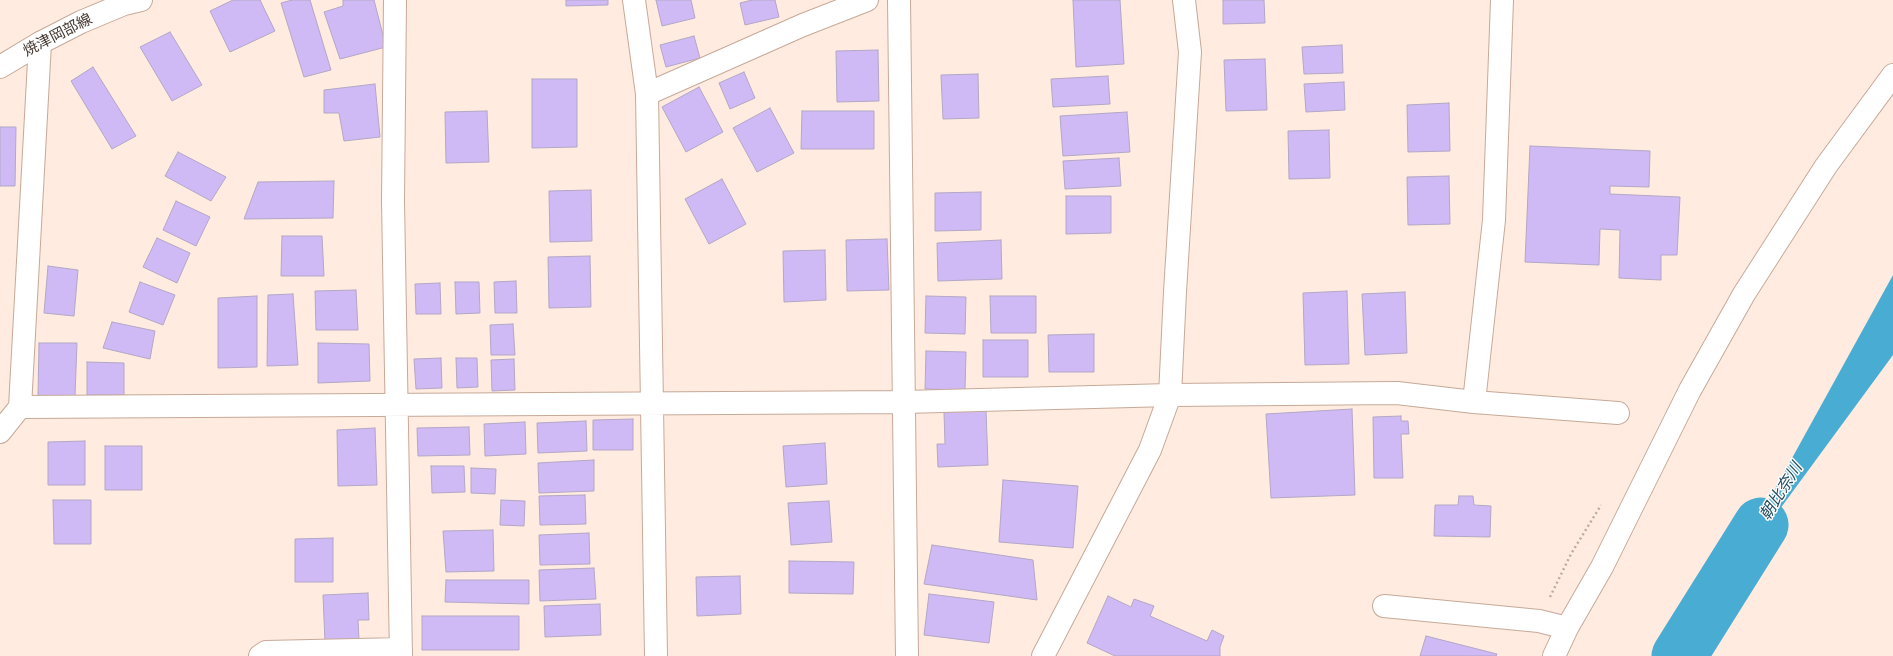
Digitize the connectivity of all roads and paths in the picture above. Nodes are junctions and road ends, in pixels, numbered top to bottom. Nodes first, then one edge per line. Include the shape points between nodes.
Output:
1 (395, 0) edge
2 (634, 0) edge
3 (867, 0) edge
4 (899, 0) edge
5 (1184, 0) edge
6 (1502, 0) edge
7 (130, 1) edge
8 (40, 43) junction
9 (0, 67) edge
10 (1893, 74) edge
11 (647, 94) junction
12 (1170, 395) junction
13 (904, 402) junction
14 (1474, 402) junction
15 (652, 403) junction
16 (396, 405) junction
17 (20, 407) junction
18 (1618, 413) dead end
19 (0, 432) edge
20 (1384, 606) dead end
21 (1567, 628) junction
22 (401, 652) edge
23 (260, 656) edge
24 (656, 656) edge
25 (907, 656) edge
26 (1043, 656) edge
27 (1554, 656) edge

1 - 16 street via 393,201
2 - 11 street
3 - 11 street via 803,25
4 - 13 street
5 - 12 street via 1190,52
6 - 14 street via 1494,220
7 - 8 street, 焼津岡部線
8 - 9 street, 焼津岡部線
8 - 17 street
10 - 21 street via 1826,166 1744,294 1690,390 1602,567
11 - 15 street
12 - 13 street
12 - 14 street via 1397,393
12 - 26 street via 1150,450
13 - 15 street
13 - 25 street
14 - 18 street
15 - 16 street
15 - 24 street
16 - 17 street
16 - 22 street
17 - 19 street
20 - 21 street via 1539,621
21 - 27 street
22 - 23 street via 266,652

